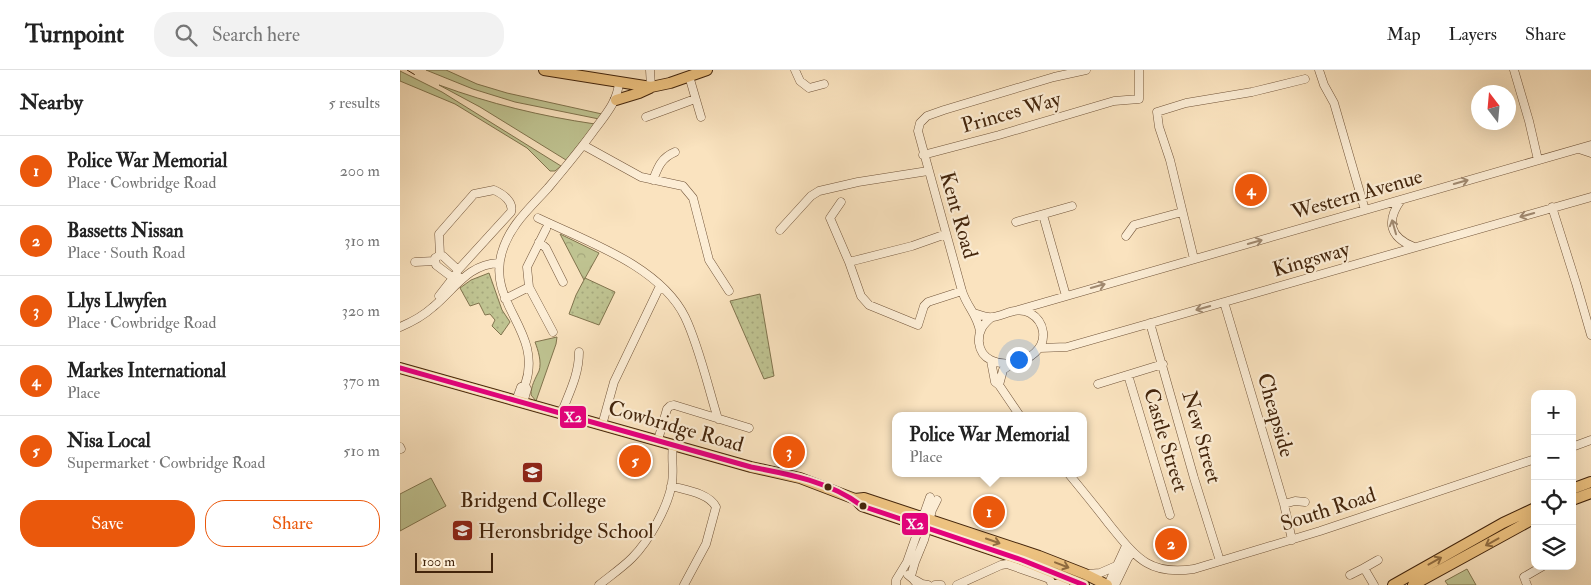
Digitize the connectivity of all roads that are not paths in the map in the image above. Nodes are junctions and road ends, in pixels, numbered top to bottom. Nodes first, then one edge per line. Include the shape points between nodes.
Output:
1 (548, 70) edge
2 (650, 70) edge
3 (708, 70) edge
4 (794, 70) edge
5 (1086, 70) edge
6 (1139, 70) edge
7 (1319, 70) edge
8 (1514, 70) edge
9 (690, 76) junction
10 (1305, 79) dead end
11 (619, 83) junction
12 (824, 84) dead end
13 (651, 87) junction
14 (695, 99) junction
15 (616, 100) junction
16 (1153, 103) dead end
17 (1157, 112) junction
18 (646, 117) dead end
19 (701, 117) dead end
20 (583, 145) junction
21 (1591, 145) edge
22 (1579, 149) junction
23 (675, 152) dead end
24 (1591, 153) edge
25 (923, 155) junction
26 (1538, 160) junction
27 (928, 171) junction
28 (653, 180) junction
29 (1590, 196) edge
30 (1401, 200) junction
31 (841, 202) dead end
32 (1072, 206) dead end
33 (1552, 208) junction
34 (1365, 210) junction
35 (1182, 212) junction
36 (1043, 215) junction
37 (538, 218) dead end
38 (1016, 222) dead end
39 (546, 229) dead end
40 (780, 230) dead end
41 (946, 234) junction
42 (1126, 236) dead end
43 (539, 242) junction
44 (1414, 247) junction
45 (437, 258) junction
46 (1194, 259) junction
47 (415, 262) dead end
48 (849, 262) junction
49 (499, 263) junction
50 (457, 275) junction
51 (563, 282) dead end
52 (660, 286) junction
53 (529, 287) junction
54 (729, 291) dead end
55 (962, 291) junction
56 (1066, 296) junction
57 (504, 299) junction
58 (1224, 302) junction
59 (1018, 310) junction
60 (974, 313) junction
61 (992, 317) junction
62 (557, 321) dead end
63 (1150, 323) junction
64 (400, 328) edge
65 (980, 331) junction
66 (1591, 335) edge
67 (1040, 348) junction
68 (579, 352) dead end
69 (991, 361) junction
70 (1012, 362) junction
71 (1163, 364) junction
72 (400, 368) edge
73 (1128, 374) junction
74 (1098, 384) dead end
75 (999, 385) junction
76 (520, 402) junction
77 (1017, 412) edge
78 (561, 414) junction
79 (718, 419) junction
80 (602, 425) junction
81 (749, 428) dead end
82 (658, 440) junction
83 (1591, 440) edge
84 (673, 445) junction
85 (1576, 446) edge
86 (1531, 460) edge
87 (1071, 477) edge
88 (1591, 482) edge
89 (671, 486) junction
90 (1576, 488) edge
91 (1591, 493) edge
92 (1576, 499) edge
93 (1305, 502) dead end
94 (1284, 504) junction
95 (1531, 510) edge
96 (1170, 515) dead end
97 (1531, 520) edge
98 (925, 523) junction
99 (942, 523) junction
100 (1292, 540) junction
101 (1126, 546) junction
102 (1132, 553) junction
103 (1378, 560) dead end
104 (1220, 561) junction
105 (1117, 565) junction
106 (1364, 568) junction
107 (1536, 570) edge
108 (1085, 574) junction
109 (1350, 575) dead end
110 (899, 576) junction
111 (914, 580) edge
112 (599, 585) edge
113 (684, 585) edge
114 (896, 585) edge
115 (928, 585) edge
116 (935, 585) edge
117 (941, 585) edge
118 (958, 585) edge
119 (1051, 585) edge
120 (1065, 585) edge
121 (1084, 585) edge
122 (1107, 585) edge
123 (1115, 585) edge
124 (1374, 585) edge
125 (1393, 585) edge
126 (1413, 585) edge
127 (1527, 585) edge

1 - 11 main road
2 - 13 street
3 - 9 main road
4 - 12 street via 809,88
5 - 25 street, Kent Road via 927,116 918,131
6 - 25 street, Princes Way via 1139,99 1114,101
7 - 34 street via 1334,103
8 - 26 street
9 - 13 main road
9 - 14 street
10 - 17 street
11 - 13 main road
11 - 15 street
13 - 15 main road
14 - 18 street
14 - 19 street
15 - 20 street
16 - 17 street
17 - 35 street
20 - 28 street via 641,177
20 - 49 street via 511,229
21 - 22 street, Western Avenue
22 - 24 street
22 - 26 street, Western Avenue
23 - 28 street via 661,161
25 - 27 street, Kent Road
30 -> 26 street, Western Avenue
27 - 40 street via 819,191
27 - 41 street, Kent Road
28 - 54 street via 683,186 693,198 709,260
29 - 33 street, Kingsway
30 - 34 street, Western Avenue
44 -> 30 street via 1398,238 1392,229 1392,215
31 - 48 street via 830,218
32 - 36 street
33 -> 44 street, Kingsway
33 - 66 street
46 -> 34 street, Western Avenue
35 - 42 street via 1134,225
35 - 46 street
36 - 38 street
36 - 56 street
37 - 52 street via 619,257
39 - 43 street
41 - 48 street
41 - 55 street, Kent Road
43 - 51 street via 546,248 554,273
43 - 53 street via 527,267
44 - 58 street, Kingsway
45 - 47 street
45 - 50 street via 436,265
45 - 50 street via 441,232 474,194 498,192 511,204 511,212
56 -> 46 street, Western Avenue
48 - 55 street via 861,296 869,305 918,325 928,302
49 - 50 street
49 - 57 street
50 - 64 street via 435,306
52 - 79 street via 685,317
52 - 80 street via 614,382
53 - 57 street
53 - 62 street via 551,328
55 - 60 street, Kent Road
56 - 59 street, Western Avenue
57 - 76 street via 529,351 528,376 521,387
58 -> 63 street, Kingsway
58 - 94 street, Cheapside
59 - 61 street
59 - 67 street via 1034,316 1042,326
60 - 61 street
60 - 65 street, Kent Road
61 - 65 street
63 - 67 street, Kingsway via 1067,347
63 - 71 street, New Street
65 - 69 street via 980,349
67 - 70 street via 1032,356
68 - 78 street via 575,382
69 - 70 street
69 - 75 street via 995,382
70 - 75 street via 1003,370
71 - 73 street
71 - 104 street, New Street
72 - 76 main road, Cowbridge Road
73 - 74 street
73 - 96 street, Castle Street
75 - 77 street
76 - 78 main road, Cowbridge Road
78 - 80 main road, Cowbridge Road
79 - 81 street
79 - 82 street via 670,406
80 - 82 main road, Cowbridge Road
82 - 84 main road, Cowbridge Road
83 - 85 street
84 - 89 street
84 - 98 main road, Cowbridge Road via 800,478 855,499 862,506
86 - 100 street, South Road
87 - 101 street, South Road
88 - 90 main road
89 - 112 street via 663,512 646,540 633,557
89 - 113 street via 706,497 716,508 706,544
91 - 92 main road
93 - 94 street
94 - 100 street, Cheapside
125 -> 95 main road
97 -> 126 main road
98 - 99 main road, Cowbridge Road
98 - 99 street via 934,501
98 - 110 street
98 - 111 street
98 - 121 main road, Cowbridge Road
99 -> 108 main road, Cowbridge Road
100 - 104 street, South Road
101 - 102 street, South Road
101 - 105 street
102 - 104 street, South Road via 1164,570 1179,571
102 - 123 street
103 - 106 street
105 - 108 street via 1100,573
105 - 122 street
106 - 109 street
106 - 124 street
107 - 127 street via 1524,577
108 - 122 main road, Cowbridge Road
110 - 111 street
110 - 114 street
111 - 115 street
116 - 117 street
118 - 119 street via 1007,564 1047,578
119 - 120 street

